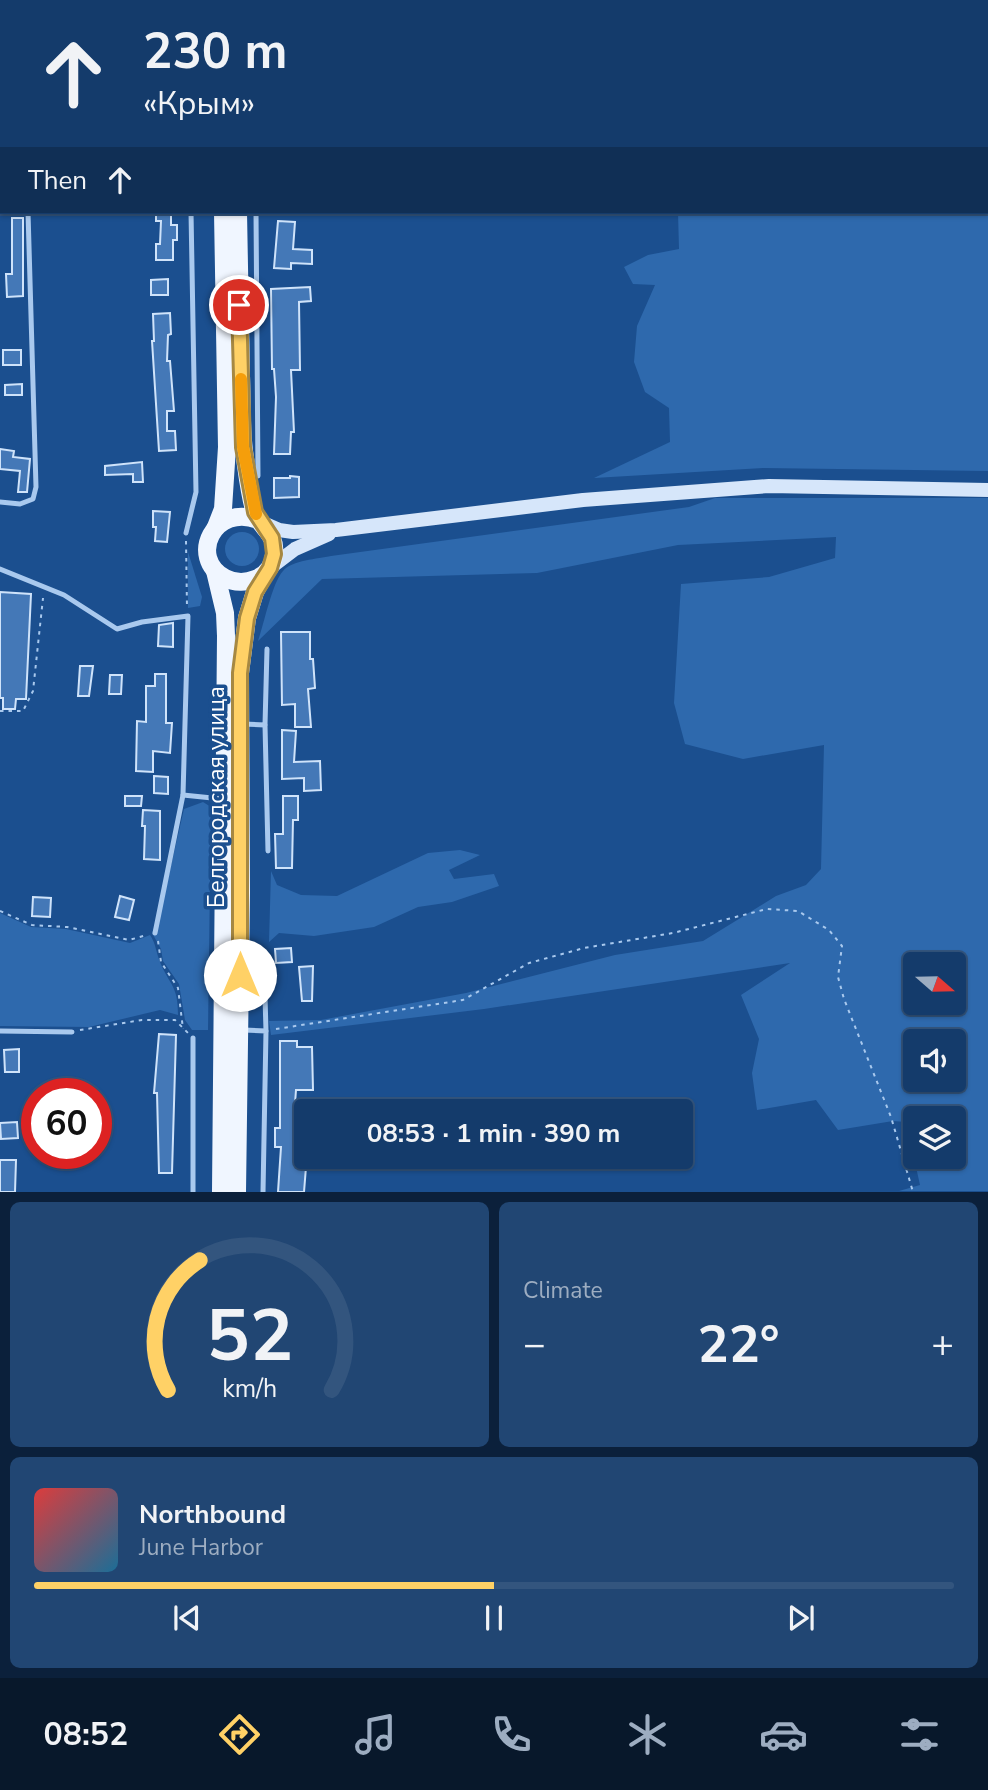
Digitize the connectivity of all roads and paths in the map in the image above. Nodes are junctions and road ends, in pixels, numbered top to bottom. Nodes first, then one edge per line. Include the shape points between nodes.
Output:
1 (28, 214) edge
2 (191, 214) edge
3 (223, 214) edge
4 (238, 214) edge
5 (256, 214) edge
6 (258, 476) dead end
7 (988, 490) edge
8 (0, 502) edge
9 (260, 522) junction
10 (216, 527) junction
11 (336, 530) junction
12 (186, 533) joint
13 (0, 569) edge
14 (215, 571) junction
15 (267, 571) junction
16 (44, 587) junction
17 (188, 617) junction
18 (267, 649) dead end
19 (0, 710) edge
20 (240, 724) junction
21 (265, 725) junction
22 (183, 795) junction
23 (225, 800) junction
24 (268, 851) dead end
25 (0, 911) edge
26 (155, 933) junction
27 (264, 962) dead end
28 (183, 1028) junction
29 (239, 1030) junction
30 (0, 1031) edge
31 (266, 1031) junction
32 (72, 1032) joint
33 (193, 1038) joint
34 (193, 1192) edge
35 (221, 1192) edge
36 (237, 1192) edge
37 (262, 1192) edge
38 (913, 1192) edge

1 - 8 lane via 36,487 33,499 20,504
2 - 12 lane via 196,492
3 - 10 main road via 227,447 223,509
4 - 9 main road via 243,447
5 - 6 lane
7 - 11 main road via 769,486 583,500
9 - 10 main road via 233,517
9 - 11 main road via 293,532
9 - 15 main road via 274,547
10 - 14 main road via 208,549
11 - 15 main road via 295,549
12 - 17 path
13 - 16 lane
14 - 15 main road via 233,582 257,579
14 - 23 main road, Белгородская улица via 225,613
15 - 20 main road, Белгородская улица via 247,618
16 - 17 lane via 117,629
16 - 19 path via 33,691 23,711
17 - 22 lane
18 - 21 lane
20 - 21 lane
20 - 29 main road, Белгородская улица
21 - 24 lane
22 - 23 lane
22 - 26 lane
23 - 35 main road, Белгородская улица
25 - 26 path via 32,925 129,940
26 - 28 path via 161,962 178,988
27 - 31 lane
28 - 32 path via 175,1020 142,1020
28 - 33 path
29 - 31 lane
29 - 36 main road, Белгородская улица
30 - 32 lane
31 - 37 lane
31 - 38 path via 463,1000 529,963 584,948 673,933 767,909 798,911 829,930 842,946 841,988 891,1117
33 - 34 lane

